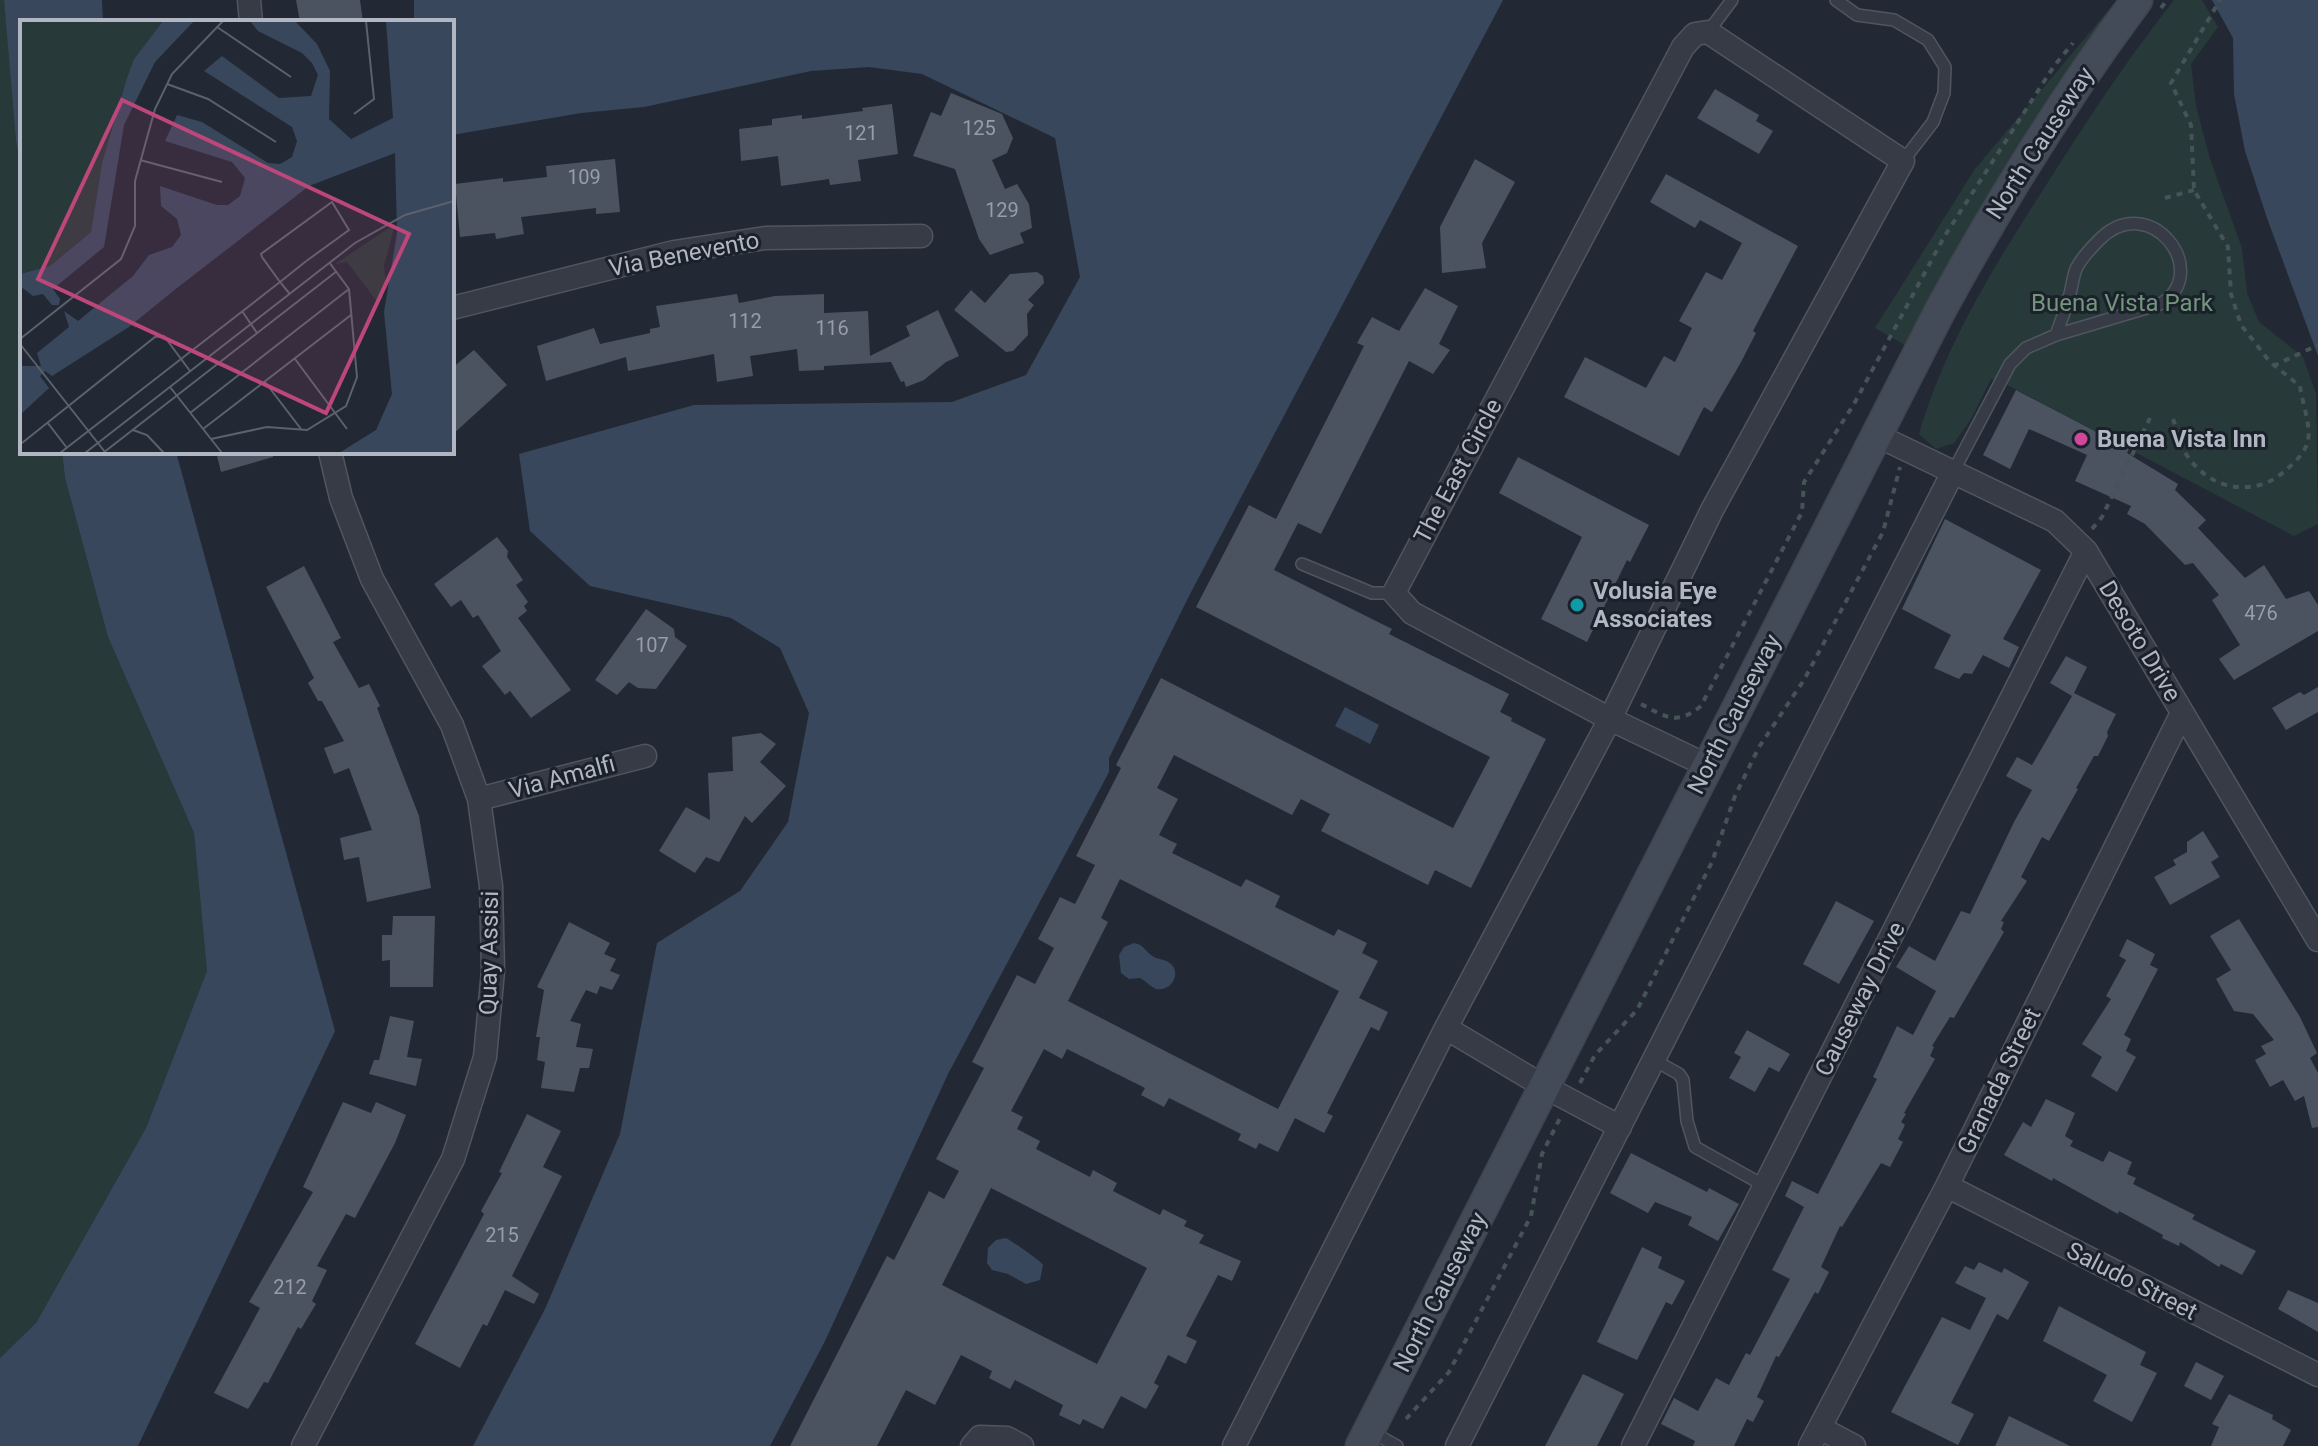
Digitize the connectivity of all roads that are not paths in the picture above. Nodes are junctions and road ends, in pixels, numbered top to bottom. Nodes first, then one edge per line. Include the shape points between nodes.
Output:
1 (249, 0) edge
2 (1732, 0) edge
3 (1836, 0) edge
4 (2137, 0) edge
5 (251, 20) edge
6 (1701, 33) junction
7 (1903, 161) junction
8 (921, 236) dead end
9 (454, 307) edge
10 (2056, 335) junction
11 (1876, 435) junction
12 (330, 454) edge
13 (1953, 472) junction
14 (2082, 547) junction
15 (1302, 564) dead end
16 (1394, 593) junction
17 (2182, 713) junction
18 (1610, 719) junction
19 (645, 756) dead end
20 (1708, 766) junction
21 (479, 799) junction
22 (2318, 940) edge
23 (1446, 1028) junction
24 (1654, 1060) junction
25 (1557, 1093) junction
26 (1620, 1127) junction
27 (1765, 1186) junction
28 (1947, 1186) junction
29 (2318, 1375) edge
30 (1815, 1437) edge
31 (1380, 1442) edge
32 (303, 1446) edge
33 (972, 1446) edge
34 (1022, 1446) edge
35 (1234, 1446) edge
36 (1457, 1446) edge
37 (1633, 1446) edge
38 (1854, 1446) edge

1 - 5 street
2 - 6 lane
3 - 7 lane via 1857,15 1894,20 1928,40 1945,67 1944,93 1933,122
4 - 11 main road, North Causeway via 2083,73 1994,214
6 - 7 street
6 - 16 street, The East Circle via 1683,47
7 - 18 street via 1712,510
8 - 9 street, Via Benevento via 749,240 674,252
10 - 10 lane via 2174,296 2181,282 2170,240 2141,222 2123,224 2104,235 2076,269
10 - 13 lane via 2026,348 2010,364
11 - 13 street, Desoto Drive
11 - 20 main road, North Causeway
12 - 21 street, Quay Assisi via 372,579 452,725
13 - 14 street, Desoto Drive via 2055,521
13 - 24 street
14 - 17 street, Desoto Drive
14 - 27 street, Causeway Drive
15 - 16 lane via 1372,593
16 - 18 street via 1412,613
17 - 22 street, Desoto Drive
17 - 28 street, Granada Street
18 - 20 street
18 - 23 street
19 - 21 street, Via Amalfi
20 - 25 main road, North Causeway
21 - 32 street, Quay Assisi via 491,886 493,971 485,1057 453,1159
23 - 25 street
23 - 35 street
24 - 26 street
24 - 27 lane via 1683,1080 1695,1147
25 - 26 street
25 - 31 main road, North Causeway
26 - 36 street
27 - 37 street, Causeway Drive
28 - 29 street, Saludo Street
28 - 30 street, Granada Street
30 - 38 street
33 - 34 street via 980,1437 1007,1438

